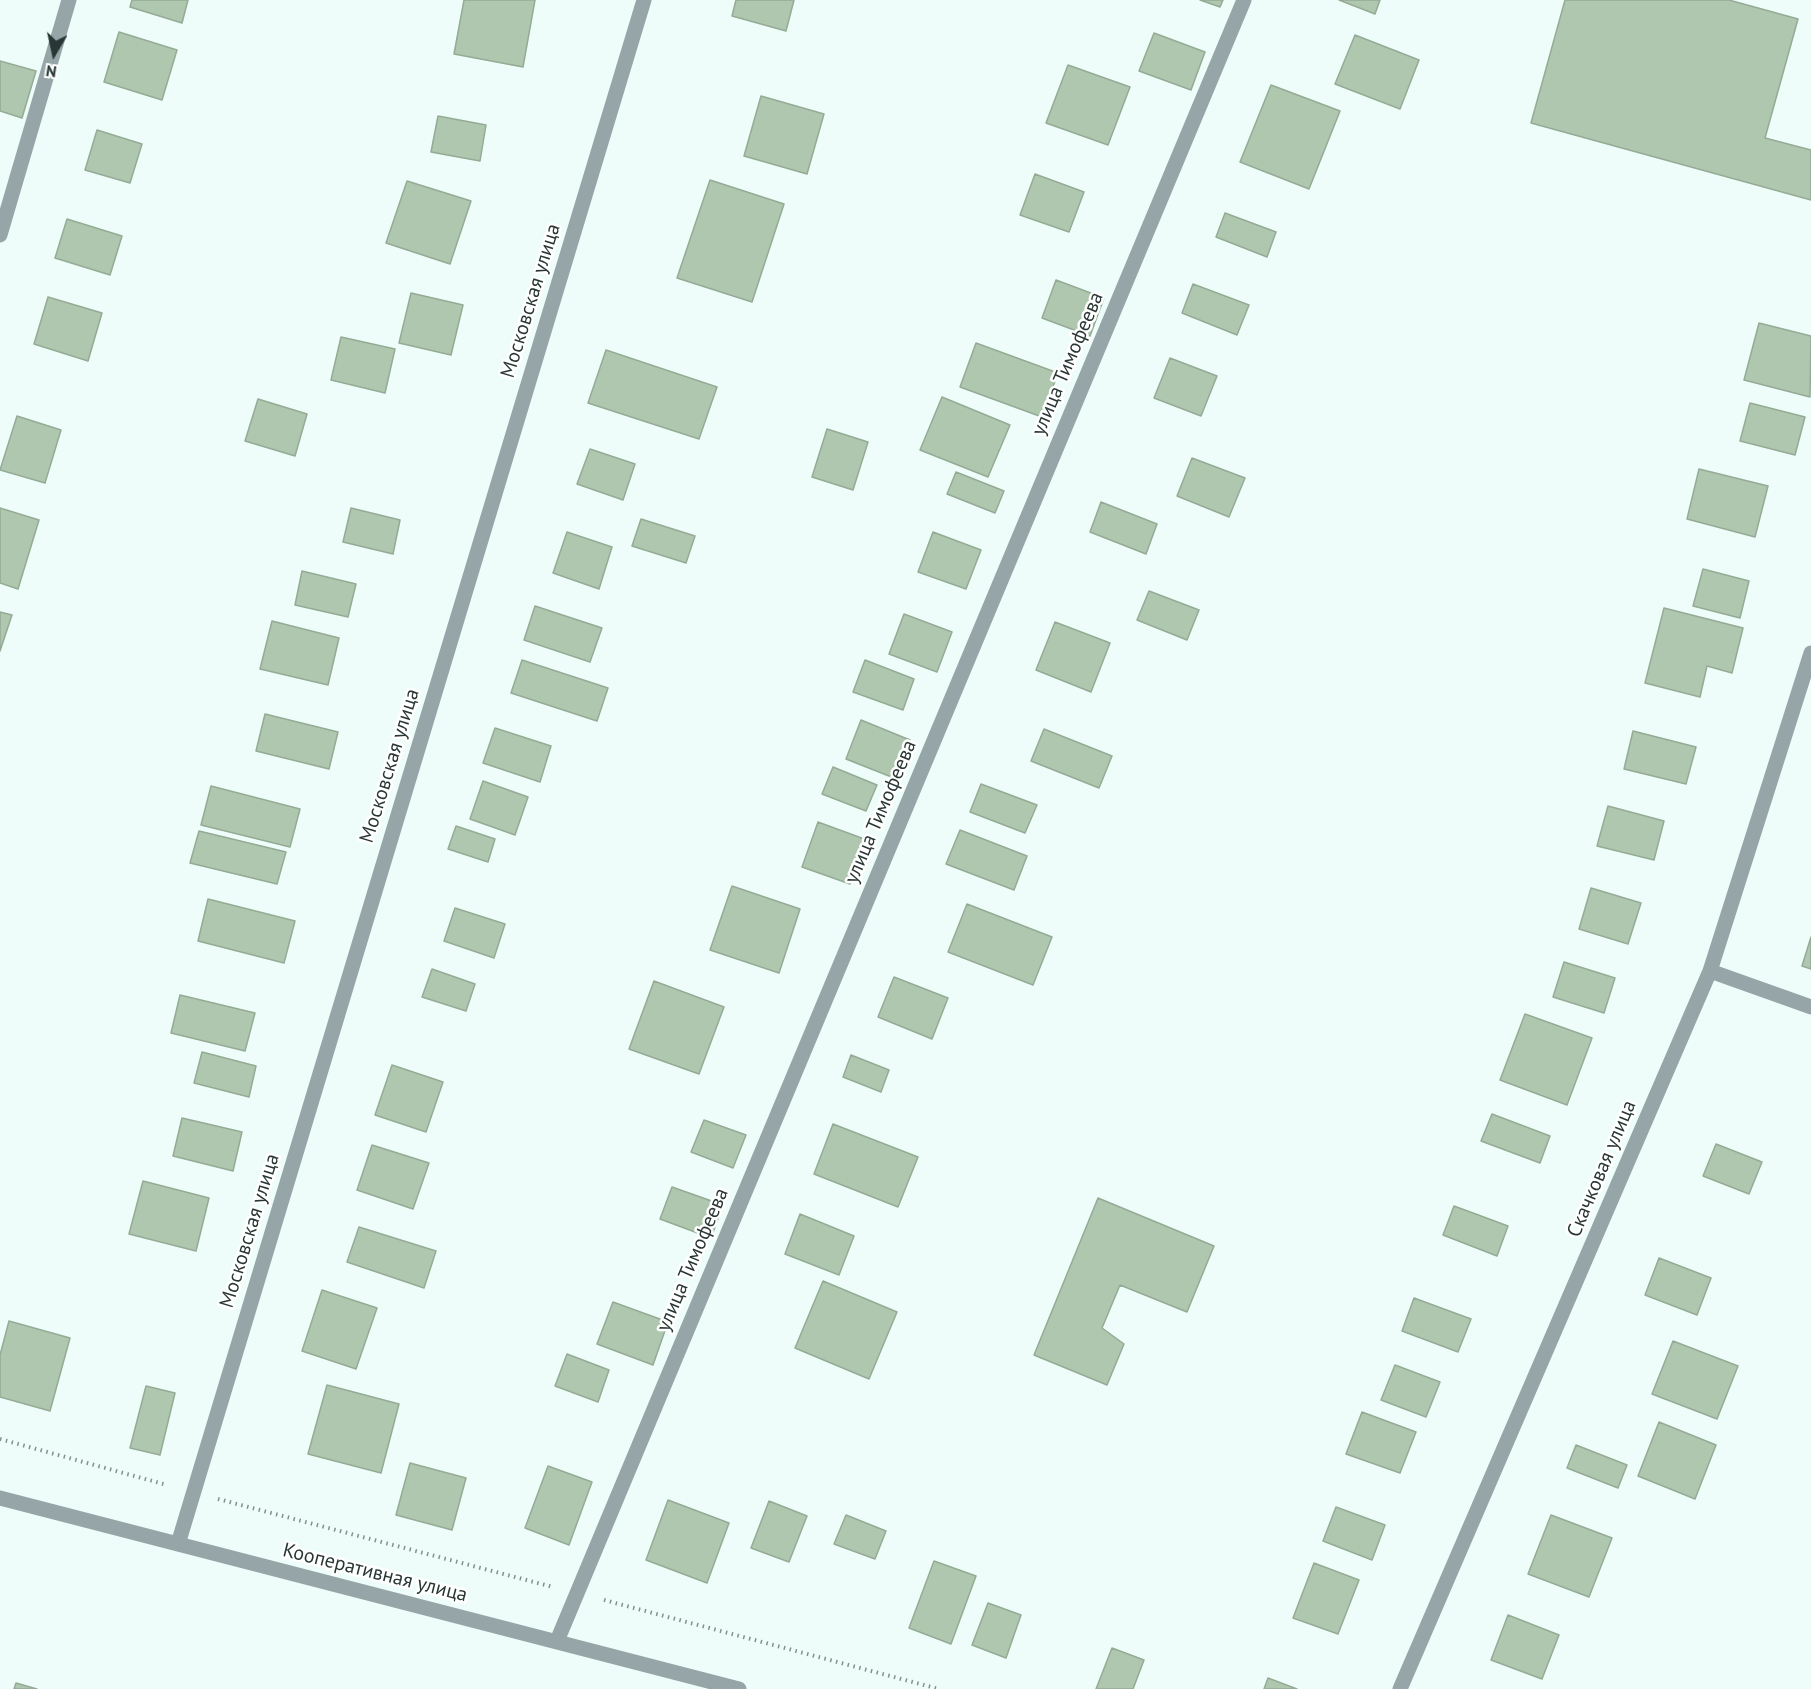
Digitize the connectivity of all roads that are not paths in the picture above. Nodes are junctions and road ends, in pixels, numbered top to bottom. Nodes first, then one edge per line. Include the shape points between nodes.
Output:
1 (69, 0) edge
2 (644, 0) edge
3 (1244, 0) edge
4 (0, 235) edge
5 (1811, 653) edge
6 (1710, 971) junction
7 (1811, 1007) edge
8 (0, 1498) edge
9 (177, 1544) junction
10 (557, 1641) junction
11 (717, 1686) edge
12 (739, 1689) edge
13 (1400, 1689) edge

1 - 4 street
2 - 9 street, Московская улица
3 - 10 street, улица Тимофеева
5 - 6 street, Скачковая улица
6 - 7 street
6 - 13 street, Скачковая улица
8 - 9 street, Кооперативная улица
9 - 10 street, Кооперативная улица
10 - 11 street, Кооперативная улица
11 - 12 street, Кооперативная улица

